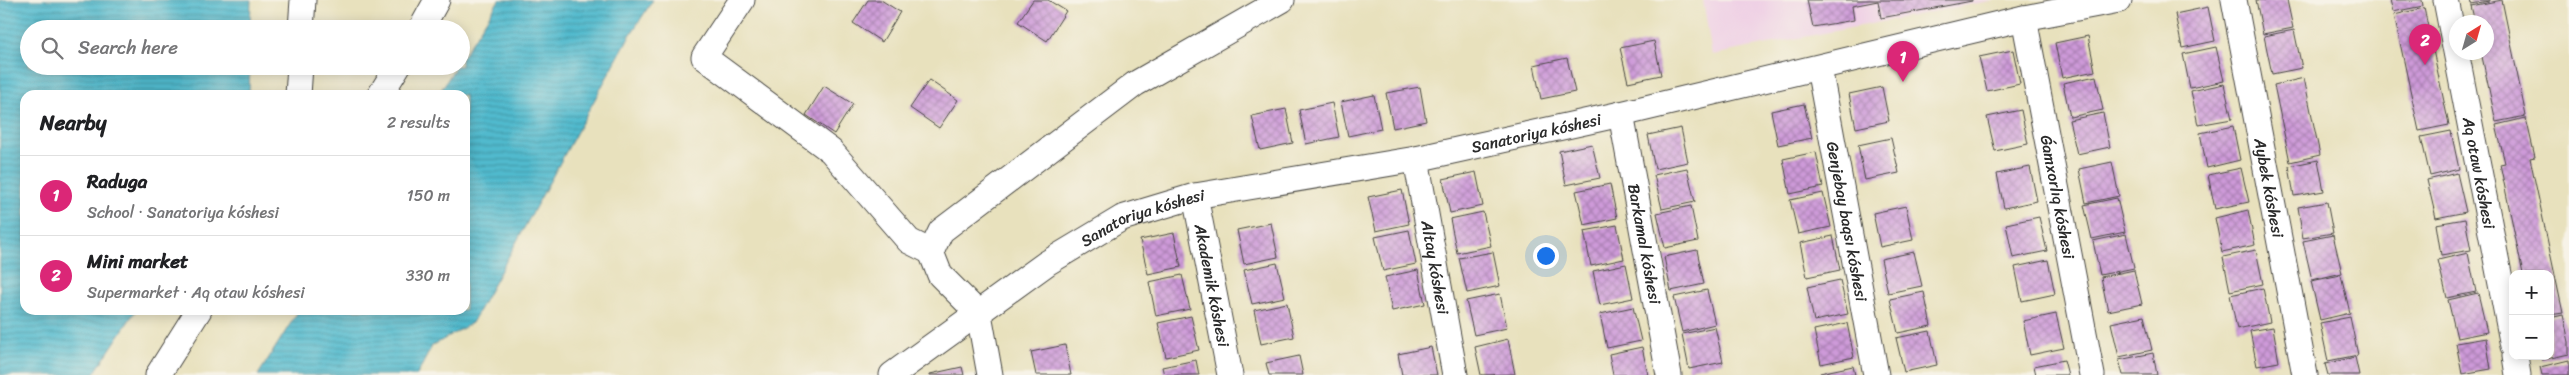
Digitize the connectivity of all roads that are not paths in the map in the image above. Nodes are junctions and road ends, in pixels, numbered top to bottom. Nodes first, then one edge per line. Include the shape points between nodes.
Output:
1 (302, 0) edge
2 (437, 0) edge
3 (742, 0) edge
4 (1282, 0) edge
5 (2119, 0) edge
6 (2234, 0) edge
7 (2446, 0) edge
8 (2024, 18) junction
9 (301, 20) edge
10 (426, 20) edge
11 (1819, 68) junction
12 (299, 75) edge
13 (392, 75) edge
14 (298, 90) edge
15 (383, 90) edge
16 (1621, 114) junction
17 (1416, 159) junction
18 (1195, 196) junction
19 (931, 252) junction
20 (979, 314) junction
21 (196, 315) edge
22 (2509, 325) edge
23 (2516, 360) edge
24 (158, 375) edge
25 (892, 375) edge
26 (990, 375) edge
27 (1230, 375) edge
28 (1455, 375) edge
29 (1669, 375) edge
30 (1876, 375) edge
31 (2092, 375) edge
32 (2305, 375) edge
33 (2518, 375) edge

1 - 9 street
2 - 10 street
3 - 19 street via 704,57 831,151 909,241
4 - 19 street via 1135,84 968,208 941,231
5 - 8 street, Sanatoriya kóshesi
6 - 32 street, Aybek kóshesi
7 - 22 street, Aq otaw kóshesi
8 - 11 street, Sanatoriya kóshesi
8 - 31 street, Ǵamxorlıq kóshesi
11 - 16 street, Sanatoriya kóshesi
11 - 30 street, Genjebay baqsı kóshesi
12 - 14 street
13 - 15 street
16 - 17 street, Sanatoriya kóshesi
16 - 29 street, Barkamal kóshesi
17 - 18 street, Sanatoriya kóshesi
17 - 28 street, Altay kóshesi
18 - 20 street, Sanatoriya kóshesi via 1122,218 1047,263
18 - 27 street, Akademik kóshesi
19 - 20 street via 940,275
20 - 25 street, Sanatoriya kóshesi
20 - 26 street
21 - 24 street
23 - 33 street

